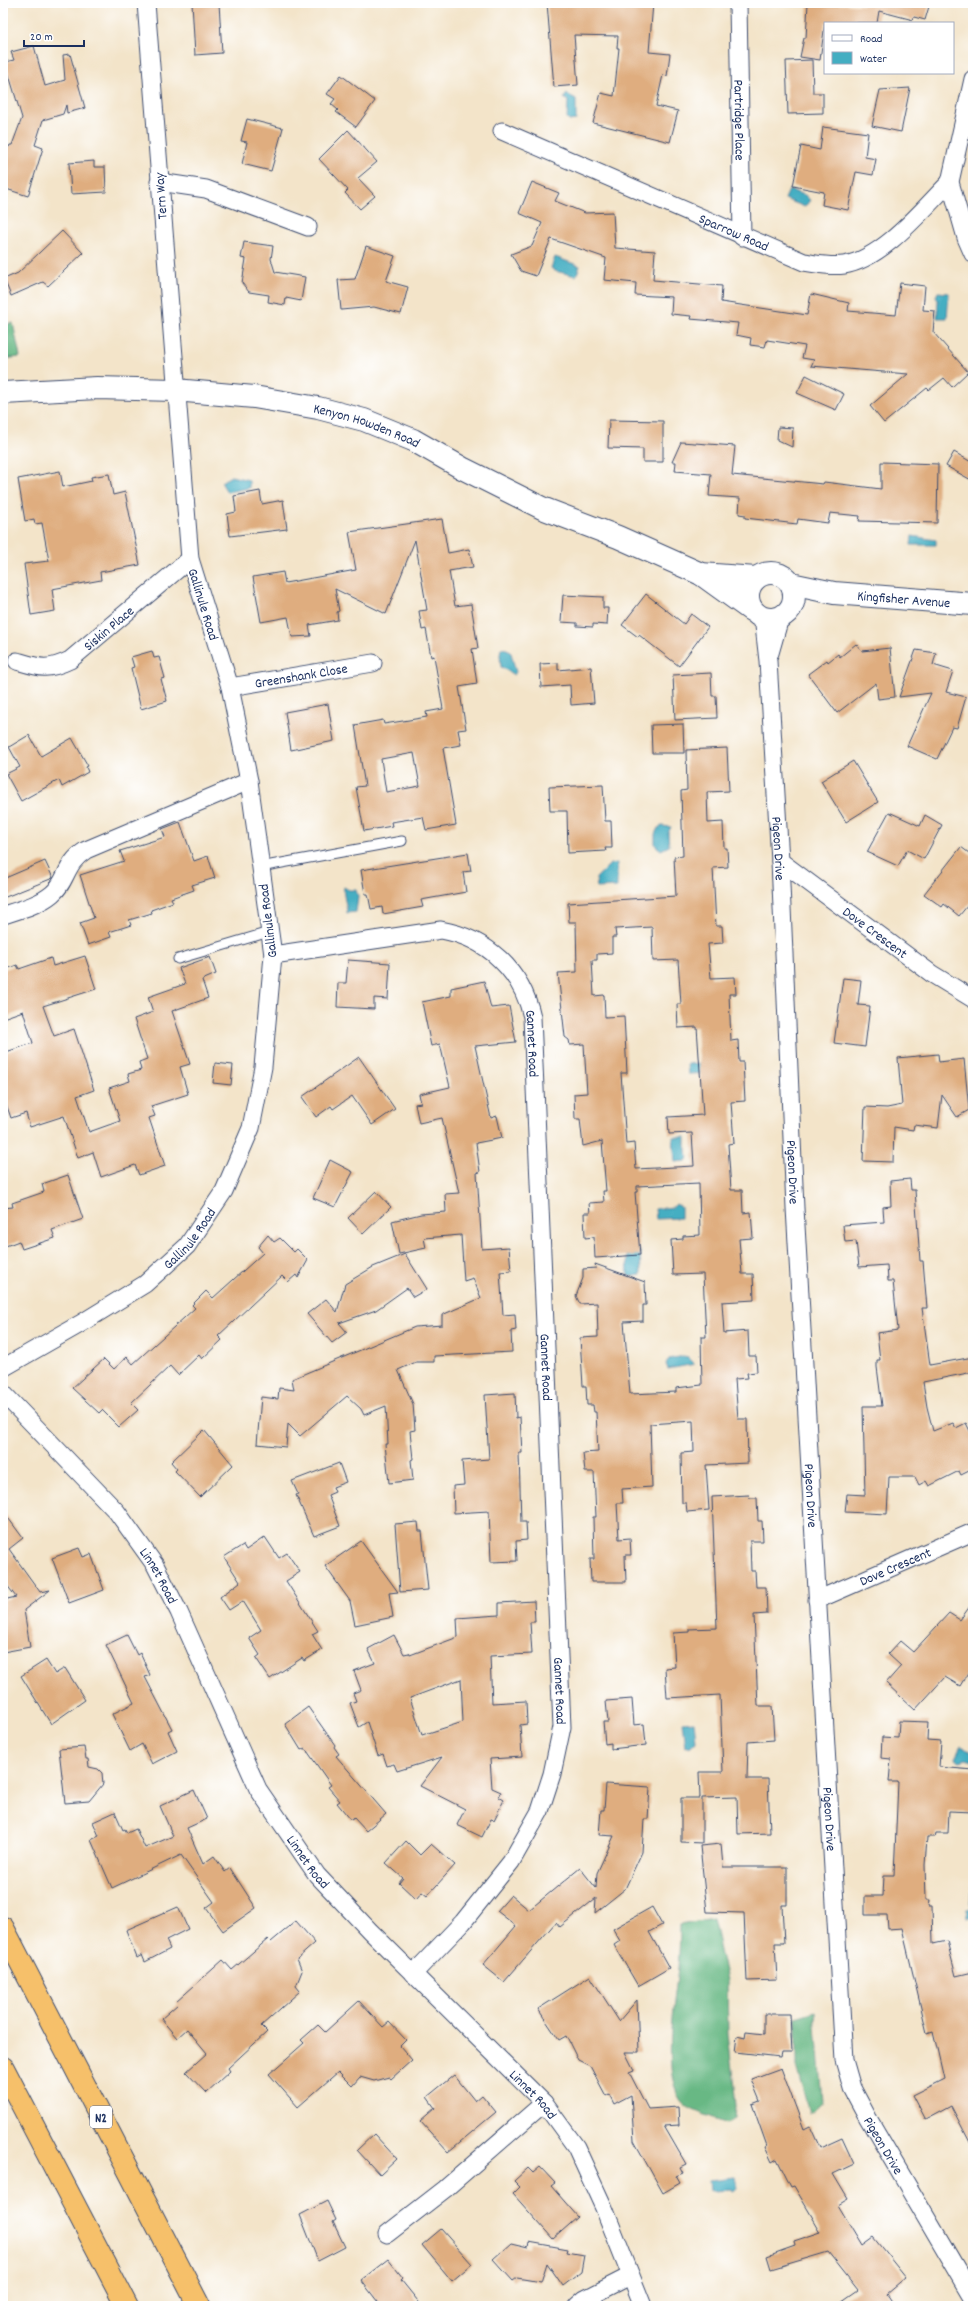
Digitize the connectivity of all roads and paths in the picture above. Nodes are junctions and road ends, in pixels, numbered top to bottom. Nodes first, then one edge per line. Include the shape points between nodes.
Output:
1 (146, 3) edge
2 (738, 3) edge
3 (973, 78) edge
4 (502, 131) dead end
5 (159, 182) junction
6 (950, 182) junction
7 (308, 227) dead end
8 (742, 236) junction
9 (973, 254) edge
10 (175, 390) junction
11 (3, 393) edge
12 (190, 559) junction
13 (701, 574) junction
14 (756, 578) junction
15 (791, 584) junction
16 (834, 593) junction
17 (973, 604) edge
18 (770, 615) junction
19 (17, 661) dead end
20 (373, 663) dead end
21 (230, 687) junction
22 (249, 781) junction
23 (402, 841) dead end
24 (780, 861) junction
25 (260, 867) junction
26 (3, 915) edge
27 (269, 932) junction
28 (273, 955) junction
29 (178, 959) dead end
30 (973, 999) edge
31 (3, 1368) edge
32 (3, 1393) edge
33 (973, 1532) edge
34 (817, 1600) junction
35 (3, 1928) edge
36 (414, 1974) junction
37 (3, 2068) edge
38 (544, 2103) junction
39 (386, 2234) dead end
40 (630, 2276) junction
41 (973, 2297) edge
42 (127, 2306) edge
43 (199, 2306) edge
44 (577, 2306) edge
45 (643, 2306) edge

1 - 5 street, Tern Way
2 - 8 street, Partridge Place
3 - 6 street
4 - 8 street, Sparrow Road
5 - 7 street via 206,189
5 - 10 street, Tern Way
6 - 8 street, Sparrow Road via 890,241 864,258 846,265 828,266 804,262
6 - 9 street
10 - 11 street, Kenyon Howden Road via 97,388
10 - 12 street, Gallinule Road
10 - 13 street, Kenyon Howden Road via 254,397 318,408 364,420 413,440 542,508 625,540
12 - 19 street, Siskin Place via 70,660 56,667 42,668
12 - 21 street, Gallinule Road
13 - 14 street, Kenyon Howden Road
13 - 18 street, Kenyon Howden Road
14 - 15 street via 771,572 786,578
14 - 18 street via 748,591
15 - 16 street, Kingfisher Avenue
15 - 18 street via 794,600
16 - 17 street, Kingfisher Avenue
16 - 18 street, Kingfisher Avenue
18 - 24 street, Pigeon Drive via 768,661
20 - 21 street, Greenshank Close
21 - 22 street, Gallinule Road
22 - 25 street, Gallinule Road
22 - 26 street via 86,850 74,858 53,894 43,901
23 - 25 lane
24 - 30 street, Dove Crescent via 932,974
24 - 34 street, Pigeon Drive via 794,1208
25 - 27 street, Gallinule Road
27 - 28 street, Gallinule Road
27 - 29 lane
28 - 31 street, Gallinule Road via 263,1068 251,1128 224,1191 187,1246 145,1284
28 - 36 street, Gannet Road via 441,930 455,932 488,947 497,955 512,973 524,994 532,1017 562,1727 552,1774 540,1811 511,1862 463,1922
32 - 36 street, Linnet Road via 117,1512 155,1564 258,1789 317,1875
33 - 34 street, Dove Crescent
34 - 41 street, Pigeon Drive via 844,2060 852,2088 868,2118
35 - 43 highway, N2
36 - 38 street, Linnet Road
37 - 42 highway
38 - 39 street via 445,2189
38 - 40 street, Linnet Road via 576,2148 604,2208
40 - 44 street via 585,2299
40 - 45 street, Linnet Road

